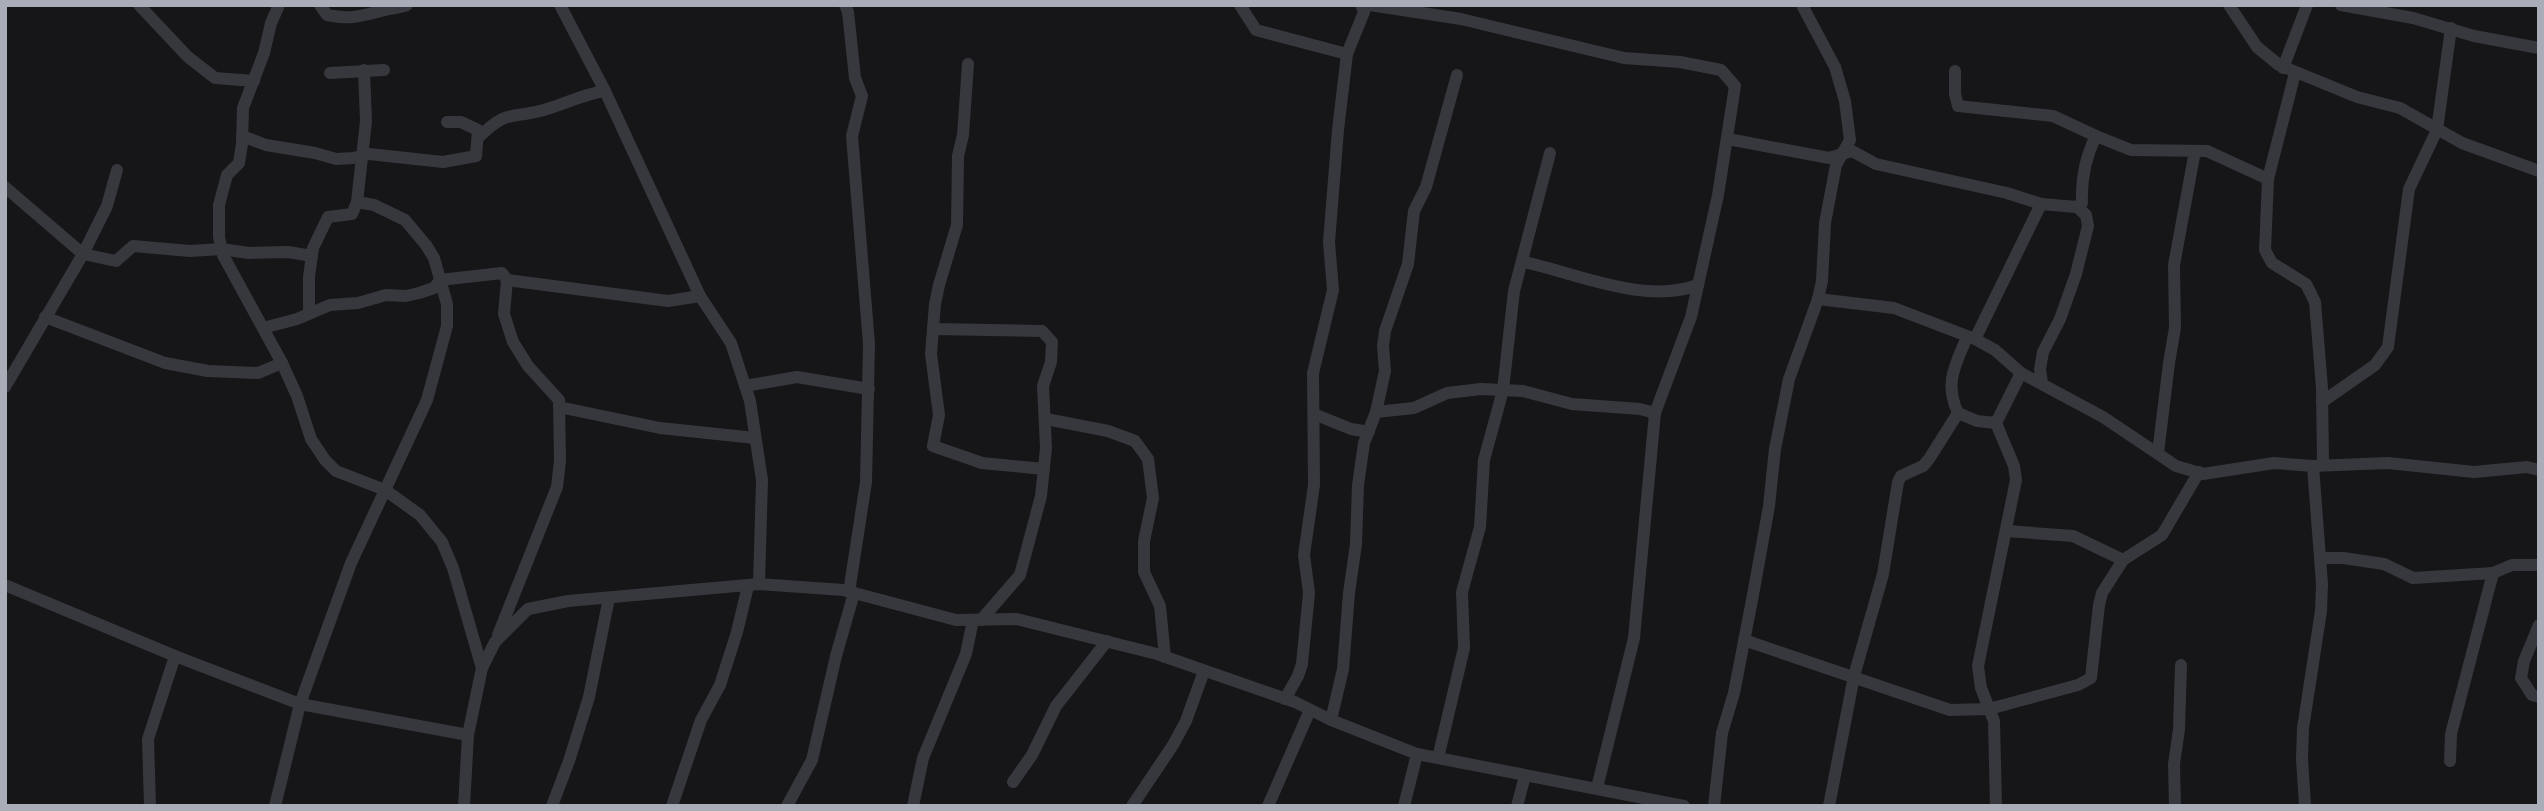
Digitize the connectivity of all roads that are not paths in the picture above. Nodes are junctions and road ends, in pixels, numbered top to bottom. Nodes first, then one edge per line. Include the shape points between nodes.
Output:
1 (139, 5) edge
2 (279, 5) edge
3 (320, 5) edge
4 (407, 5) edge
5 (560, 5) edge
6 (845, 5) edge
7 (1240, 5) edge
8 (1361, 5) edge
9 (1370, 5) edge
10 (1802, 5) edge
11 (2229, 5) edge
12 (2307, 5) edge
13 (2341, 5) edge
14 (2451, 28) junction
15 (2539, 48) edge
16 (1348, 54) junction
17 (968, 64) dead end
18 (364, 70) junction
19 (384, 70) dead end
20 (2289, 70) junction
21 (1955, 71) dead end
22 (330, 73) dead end
23 (1457, 75) dead end
24 (254, 81) junction
25 (605, 91) junction
26 (447, 122) dead end
27 (2437, 130) junction
28 (242, 136) junction
29 (2096, 136) junction
30 (478, 138) junction
31 (1728, 139) junction
32 (2195, 151) junction
33 (1550, 153) dead end
34 (1841, 154) junction
35 (361, 156) junction
36 (117, 170) dead end
37 (2539, 171) edge
38 (2268, 179) junction
39 (5, 187) edge
40 (357, 202) junction
41 (2041, 204) junction
42 (2077, 207) junction
43 (221, 249) junction
44 (83, 254) junction
45 (312, 256) junction
46 (1523, 262) junction
47 (440, 280) junction
48 (507, 280) junction
49 (1698, 285) junction
50 (700, 296) junction
51 (1818, 299) junction
52 (309, 313) junction
53 (45, 317) junction
54 (263, 328) junction
55 (933, 329) junction
56 (1971, 338) junction
57 (282, 363) junction
58 (2021, 373) junction
59 (2042, 383) junction
60 (745, 386) junction
61 (5, 387) edge
62 (869, 389) junction
63 (1503, 390) junction
64 (2322, 402) junction
65 (559, 407) junction
66 (1376, 412) junction
67 (1655, 413) junction
68 (1958, 413) junction
69 (1314, 414) junction
70 (1046, 419) junction
71 (1996, 423) junction
72 (1369, 432) junction
73 (755, 438) junction
74 (2158, 453) junction
75 (2318, 464) junction
76 (1044, 469) junction
77 (2539, 470) edge
78 (2199, 472) junction
79 (385, 490) junction
80 (2007, 531) junction
81 (2321, 558) junction
82 (2123, 560) junction
83 (2539, 565) edge
84 (2493, 573) junction
85 (5, 585) edge
86 (753, 585) junction
87 (852, 592) junction
88 (609, 598) junction
89 (512, 602) junction
90 (528, 609) junction
91 (977, 620) junction
92 (2539, 625) edge
93 (1744, 640) junction
94 (1107, 641) junction
95 (495, 642) junction
96 (175, 656) junction
97 (1165, 657) junction
98 (2180, 664) dead end
99 (482, 668) junction
100 (1204, 671) junction
101 (1854, 676) junction
102 (2539, 697) edge
103 (1285, 699) junction
104 (300, 704) junction
105 (1989, 709) junction
106 (1310, 710) junction
107 (1331, 720) junction
108 (468, 735) junction
109 (1417, 754) junction
110 (1438, 758) junction
111 (2450, 761) dead end
112 (1525, 776) junction
113 (1013, 782) dead end
114 (1597, 788) junction
115 (1617, 791) junction
116 (789, 805) edge
117 (150, 806) edge
118 (275, 806) edge
119 (464, 806) edge
120 (552, 806) edge
121 (672, 806) edge
122 (913, 806) edge
123 (1132, 806) edge
124 (1268, 806) edge
125 (1404, 806) edge
126 (1517, 806) edge
127 (1615, 806) edge
128 (1684, 806) edge
129 (1714, 806) edge
130 (1829, 806) edge
131 (1996, 806) edge
132 (2175, 806) edge
133 (2305, 806) edge

1 - 24 street via 188,57 215,78
2 - 24 street
3 - 4 street via 327,15 343,18 362,18
5 - 25 street
6 - 62 street via 855,78 862,96 852,136
7 - 16 street via 1256,30
8 - 16 street via 1364,12
9 - 31 street via 1461,19 1624,58 1721,70 1735,86
10 - 34 street via 1835,67 1845,101 1850,140
11 - 20 street via 2257,47
12 - 20 street
13 - 14 street
14 - 15 street
14 - 27 street
16 - 69 street via 1329,242 1333,290 1313,373
17 - 55 street via 958,156 957,225 939,285
18 - 19 street
18 - 22 street
18 - 35 street via 366,121
20 - 27 street via 2357,97 2400,108
20 - 38 street
21 - 29 street via 1958,106 2053,116
23 - 66 street via 1426,187 1414,211 1408,264 1385,331 1385,371
24 - 28 street via 243,108
25 - 30 street via 545,110 509,115
25 - 50 street
26 - 30 street via 478,130
27 - 37 street
27 - 64 street via 2409,188 2388,346 2375,365
28 - 35 street via 336,159
28 - 43 street via 239,163 227,175 219,205
29 - 32 street via 2131,150
29 - 42 street via 2081,183 2082,203
30 - 35 street via 476,156 463,160
31 - 34 street via 1829,158
31 - 49 street
32 - 38 street via 2207,151
32 - 74 street via 2174,265 2175,328
33 - 46 street
34 - 41 street via 1852,151 1876,164
34 - 51 street via 1825,223
35 - 40 street
36 - 44 street via 107,206
38 - 64 street via 2264,250 2272,264 2306,284 2315,302
39 - 44 street
40 - 45 street via 352,214 328,217
40 - 47 street via 405,220 434,258
41 - 42 street
41 - 56 street
42 - 59 street via 2086,215 2088,226 2060,319 2043,352
43 - 44 street via 133,246 116,261
43 - 45 street
43 - 54 street
44 - 53 street
45 - 52 street
46 - 49 street via 1603,283 1661,292
46 - 63 street via 1514,291
47 - 48 street via 502,272
47 - 52 street via 434,288 419,293 330,304
47 - 79 street via 447,304 444,338 427,400
48 - 50 street via 668,301
48 - 65 street via 504,314 513,342 528,366 557,395
49 - 67 street
50 - 60 street via 731,343
51 - 56 street via 1894,309
51 - 93 street via 1789,379
52 - 54 street
53 - 57 street via 165,363 258,373
53 - 61 street
54 - 57 street
55 - 70 street via 1042,331 1052,342 1043,386
55 - 76 street via 931,354 939,415 933,446 982,463
56 - 58 street
56 - 68 street via 1950,384
57 - 79 street via 311,439 325,460 336,471
58 - 59 street
58 - 71 street
59 - 74 street
60 - 62 street via 797,377
60 - 73 street
62 - 87 street via 866,482
63 - 66 street via 1447,393 1415,408
63 - 67 street via 1572,404
63 - 110 street via 1484,460 1480,527 1462,592 1464,648
64 - 75 street
65 - 73 street via 660,428
65 - 89 street via 557,487
66 - 72 street
67 - 114 street via 1634,638
68 - 71 street
68 - 101 street via 1923,466 1901,475 1898,482 1884,574
69 - 72 street
69 - 103 street via 1314,485 1304,555 1309,593 1302,664
70 - 76 street
70 - 97 street via 1108,430 1135,441 1148,459 1153,498 1144,541 1144,572 1160,606
71 - 80 street via 2016,473
72 - 107 street via 1358,485 1343,669
73 - 86 street via 763,494
74 - 78 street via 2176,466
75 - 77 street via 2388,463 2474,472
75 - 78 street via 2274,463
75 - 81 street
76 - 91 street via 1020,575
78 - 82 street via 2162,535
79 - 99 street via 420,515 442,542
79 - 104 street via 351,563
80 - 82 street via 2073,536
80 - 105 street via 1978,666
81 - 84 street via 2384,564 2413,578
81 - 133 street via 2321,611 2304,728
82 - 105 street via 2102,593 2091,678
83 - 84 street via 2512,565
84 - 111 street via 2453,724
85 - 96 street
86 - 87 street
86 - 88 street
86 - 121 street
87 - 91 street via 956,620
87 - 116 street via 813,760
88 - 90 street
88 - 120 street via 589,697
89 - 90 street
89 - 95 street
90 - 95 street
91 - 94 street via 1017,619
91 - 122 street via 923,758
92 - 102 street via 2521,678 2532,695
93 - 101 street
93 - 129 street via 1723,733
94 - 97 street
94 - 113 street via 1056,706
95 - 99 street
96 - 104 street
96 - 117 street via 148,739
97 - 100 street
98 - 132 street
99 - 108 street
100 - 103 street
100 - 123 street via 1186,721
101 - 105 street via 1950,710
101 - 130 street
103 - 106 street
104 - 108 street
104 - 118 street
105 - 131 street via 1996,737
106 - 107 street
106 - 124 street
107 - 109 street
108 - 119 street
109 - 110 street
109 - 125 street
110 - 112 street
112 - 114 street
112 - 126 street
114 - 115 street
115 - 127 street
115 - 128 street

